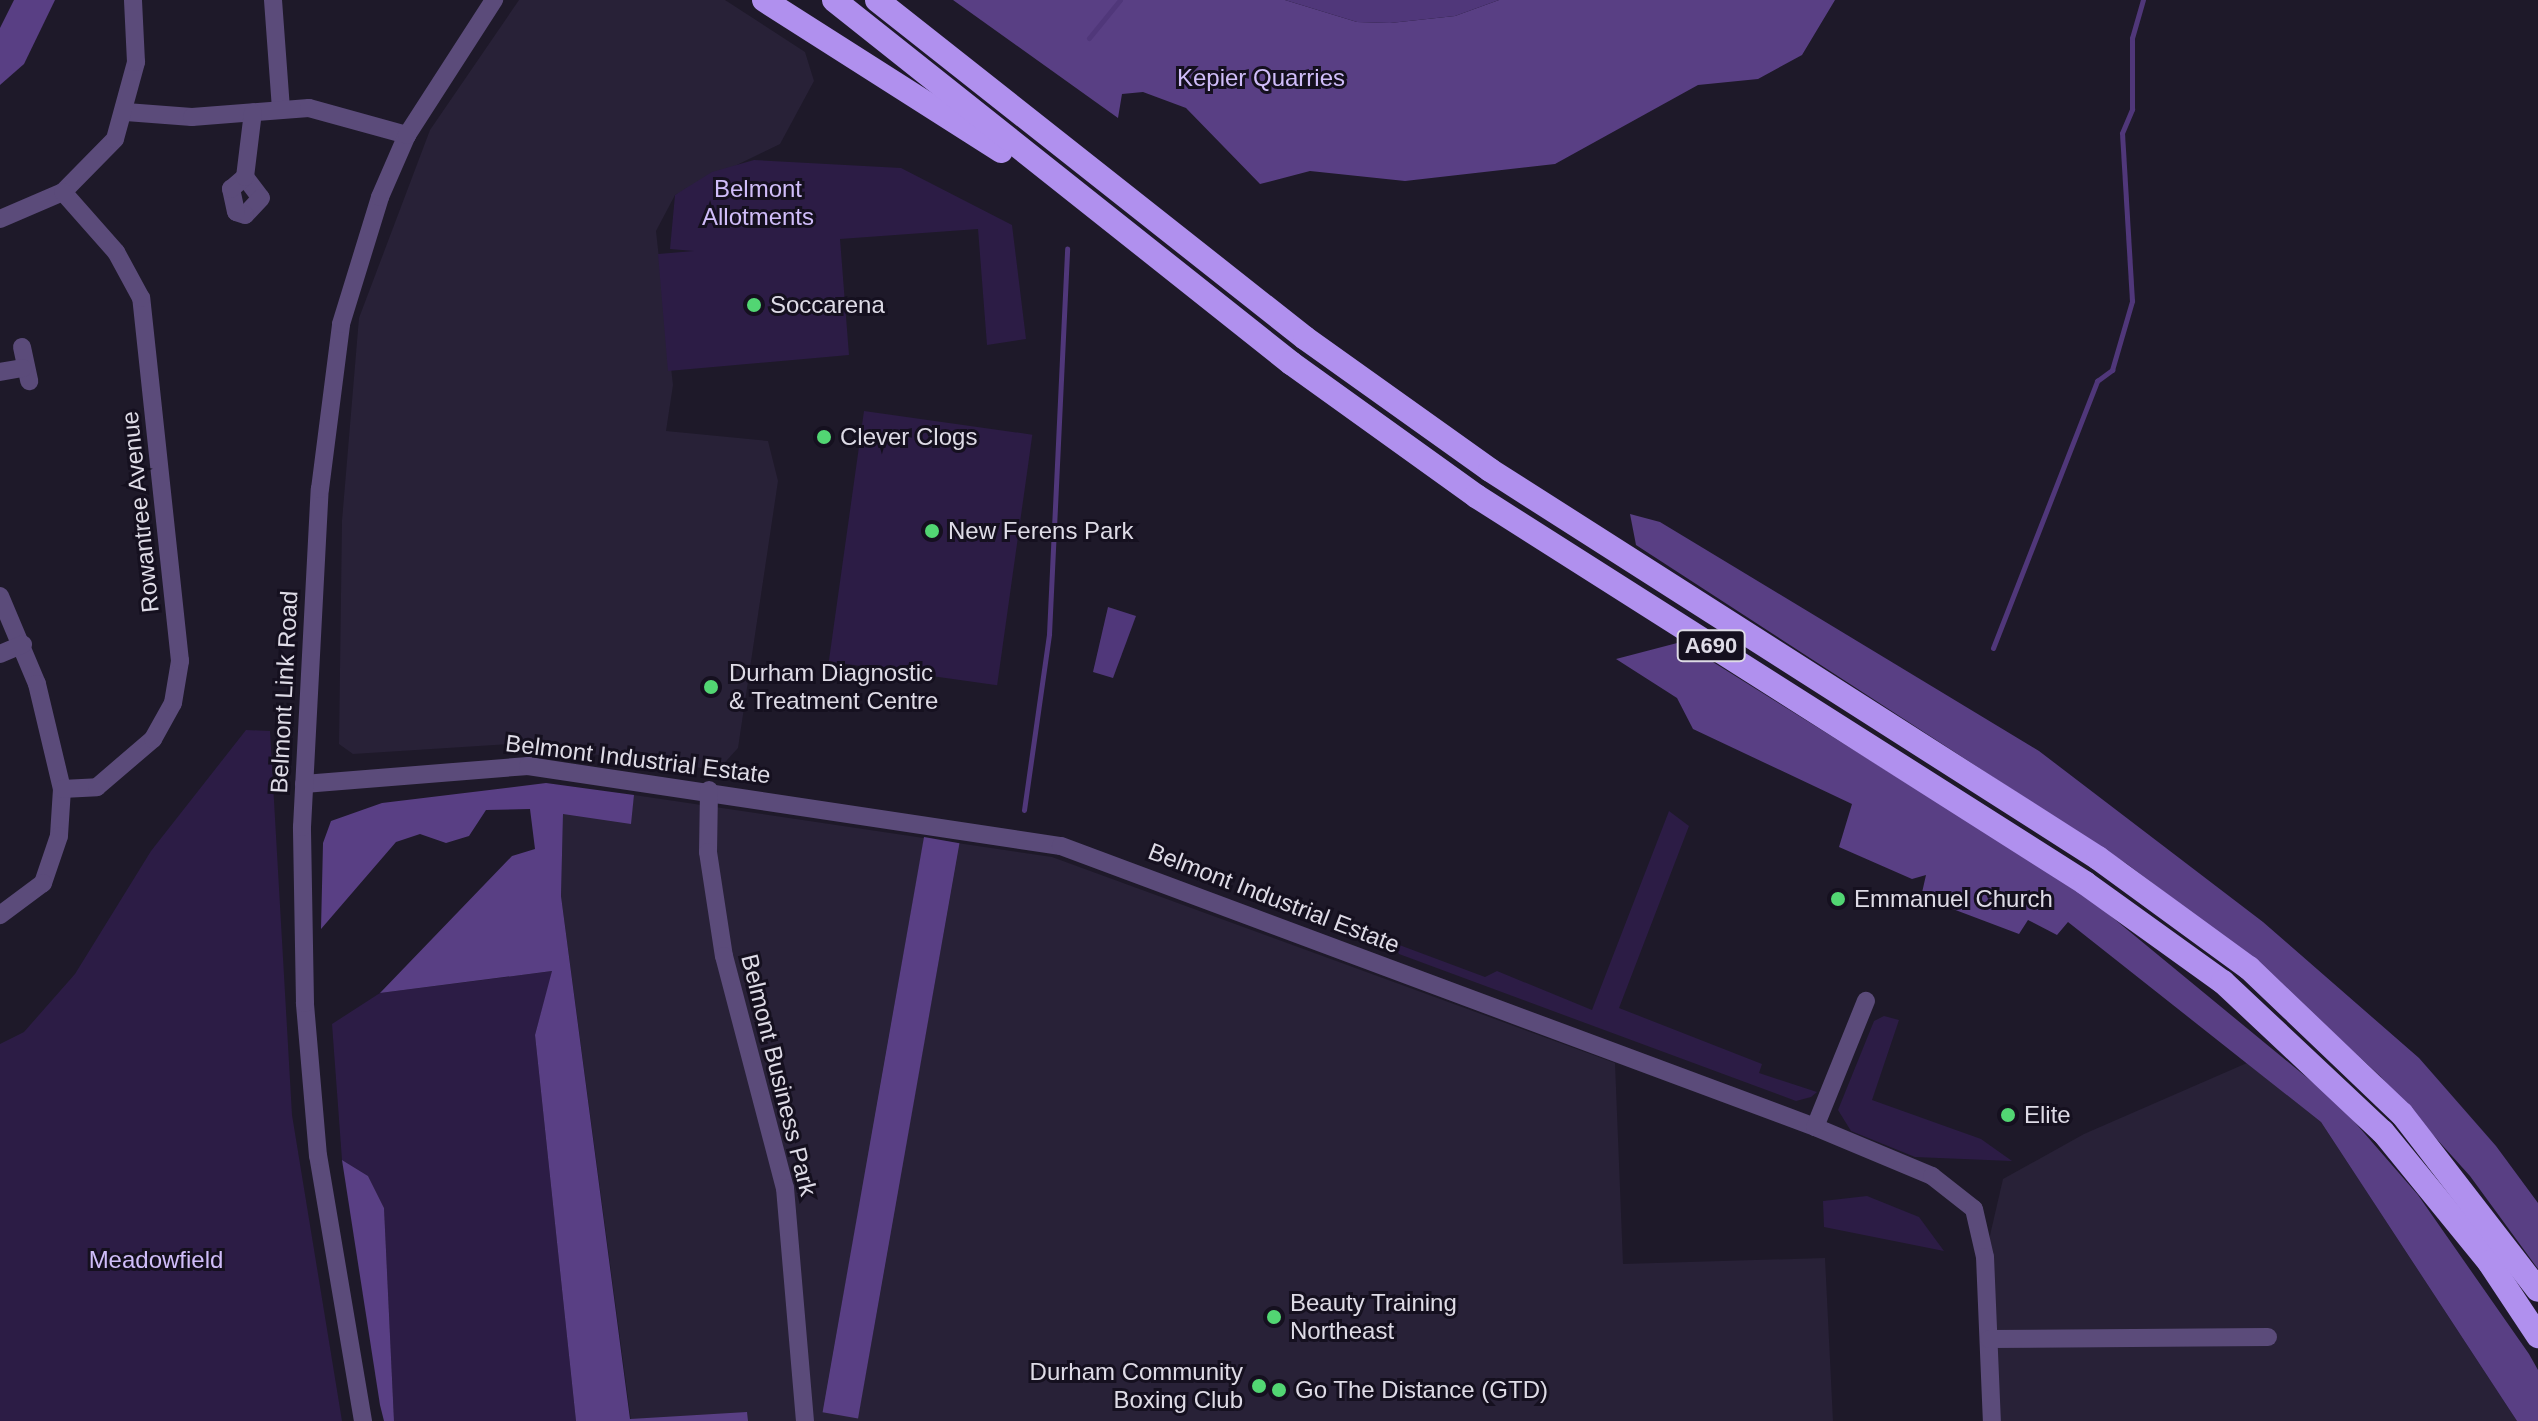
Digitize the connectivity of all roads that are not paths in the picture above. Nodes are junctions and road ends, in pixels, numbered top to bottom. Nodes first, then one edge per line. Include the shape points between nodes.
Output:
1 (133, 0) edge
2 (273, 0) edge
3 (494, 0) edge
4 (764, 0) edge
5 (834, 0) edge
6 (877, 0) edge
7 (281, 110) junction
8 (126, 112) junction
9 (253, 112) junction
10 (407, 135) junction
11 (245, 177) dead end
12 (63, 192) junction
13 (0, 219) edge
14 (1154, 256) junction
15 (22, 347) dead end
16 (0, 372) edge
17 (0, 596) edge
18 (23, 644) junction
19 (0, 654) edge
20 (304, 784) junction
21 (62, 789) junction
22 (709, 790) junction
23 (0, 915) edge
24 (1866, 1001) dead end
25 (1815, 1127) junction
26 (2538, 1290) edge
27 (2538, 1336) edge
28 (2268, 1337) dead end
29 (1989, 1339) junction
30 (363, 1421) edge
31 (805, 1421) edge
32 (1992, 1421) edge

1 - 8 street via 136,62
2 - 7 street
3 - 10 street, Belmont Link Road
4 - 14 highway
5 - 14 highway, A690
6 - 26 highway, A690 via 1305,338 1490,470 2098,858 2249,968 2402,1114
7 - 9 street
7 - 10 street via 337,111
8 - 9 street
8 - 12 street via 98,163
9 - 11 street
10 - 20 street, Belmont Link Road via 367,232 341,324 320,489
12 - 13 street
12 - 21 street, Rowantree Avenue via 116,252 141,298 180,661 173,703 153,739 97,787
14 - 27 highway, A690 via 1476,496 2085,883 2223,982 2383,1132 2489,1262
15 - 16 street via 26,375
17 - 18 street
18 - 19 street
18 - 21 street
20 - 22 street, Belmont Industrial Estate via 496,765
20 - 30 street, Belmont Link Road via 304,988 318,1156
21 - 23 street via 59,836 43,883
22 - 25 street, Belmont Industrial Estate via 989,832 1104,859
22 - 31 street, Belmont Business Park via 708,852 724,956 785,1188
24 - 25 street
25 - 29 street, Belmont Industrial Estate via 1932,1176 1974,1209 1985,1257
28 - 29 street
29 - 32 street, Belmont Industrial Estate

